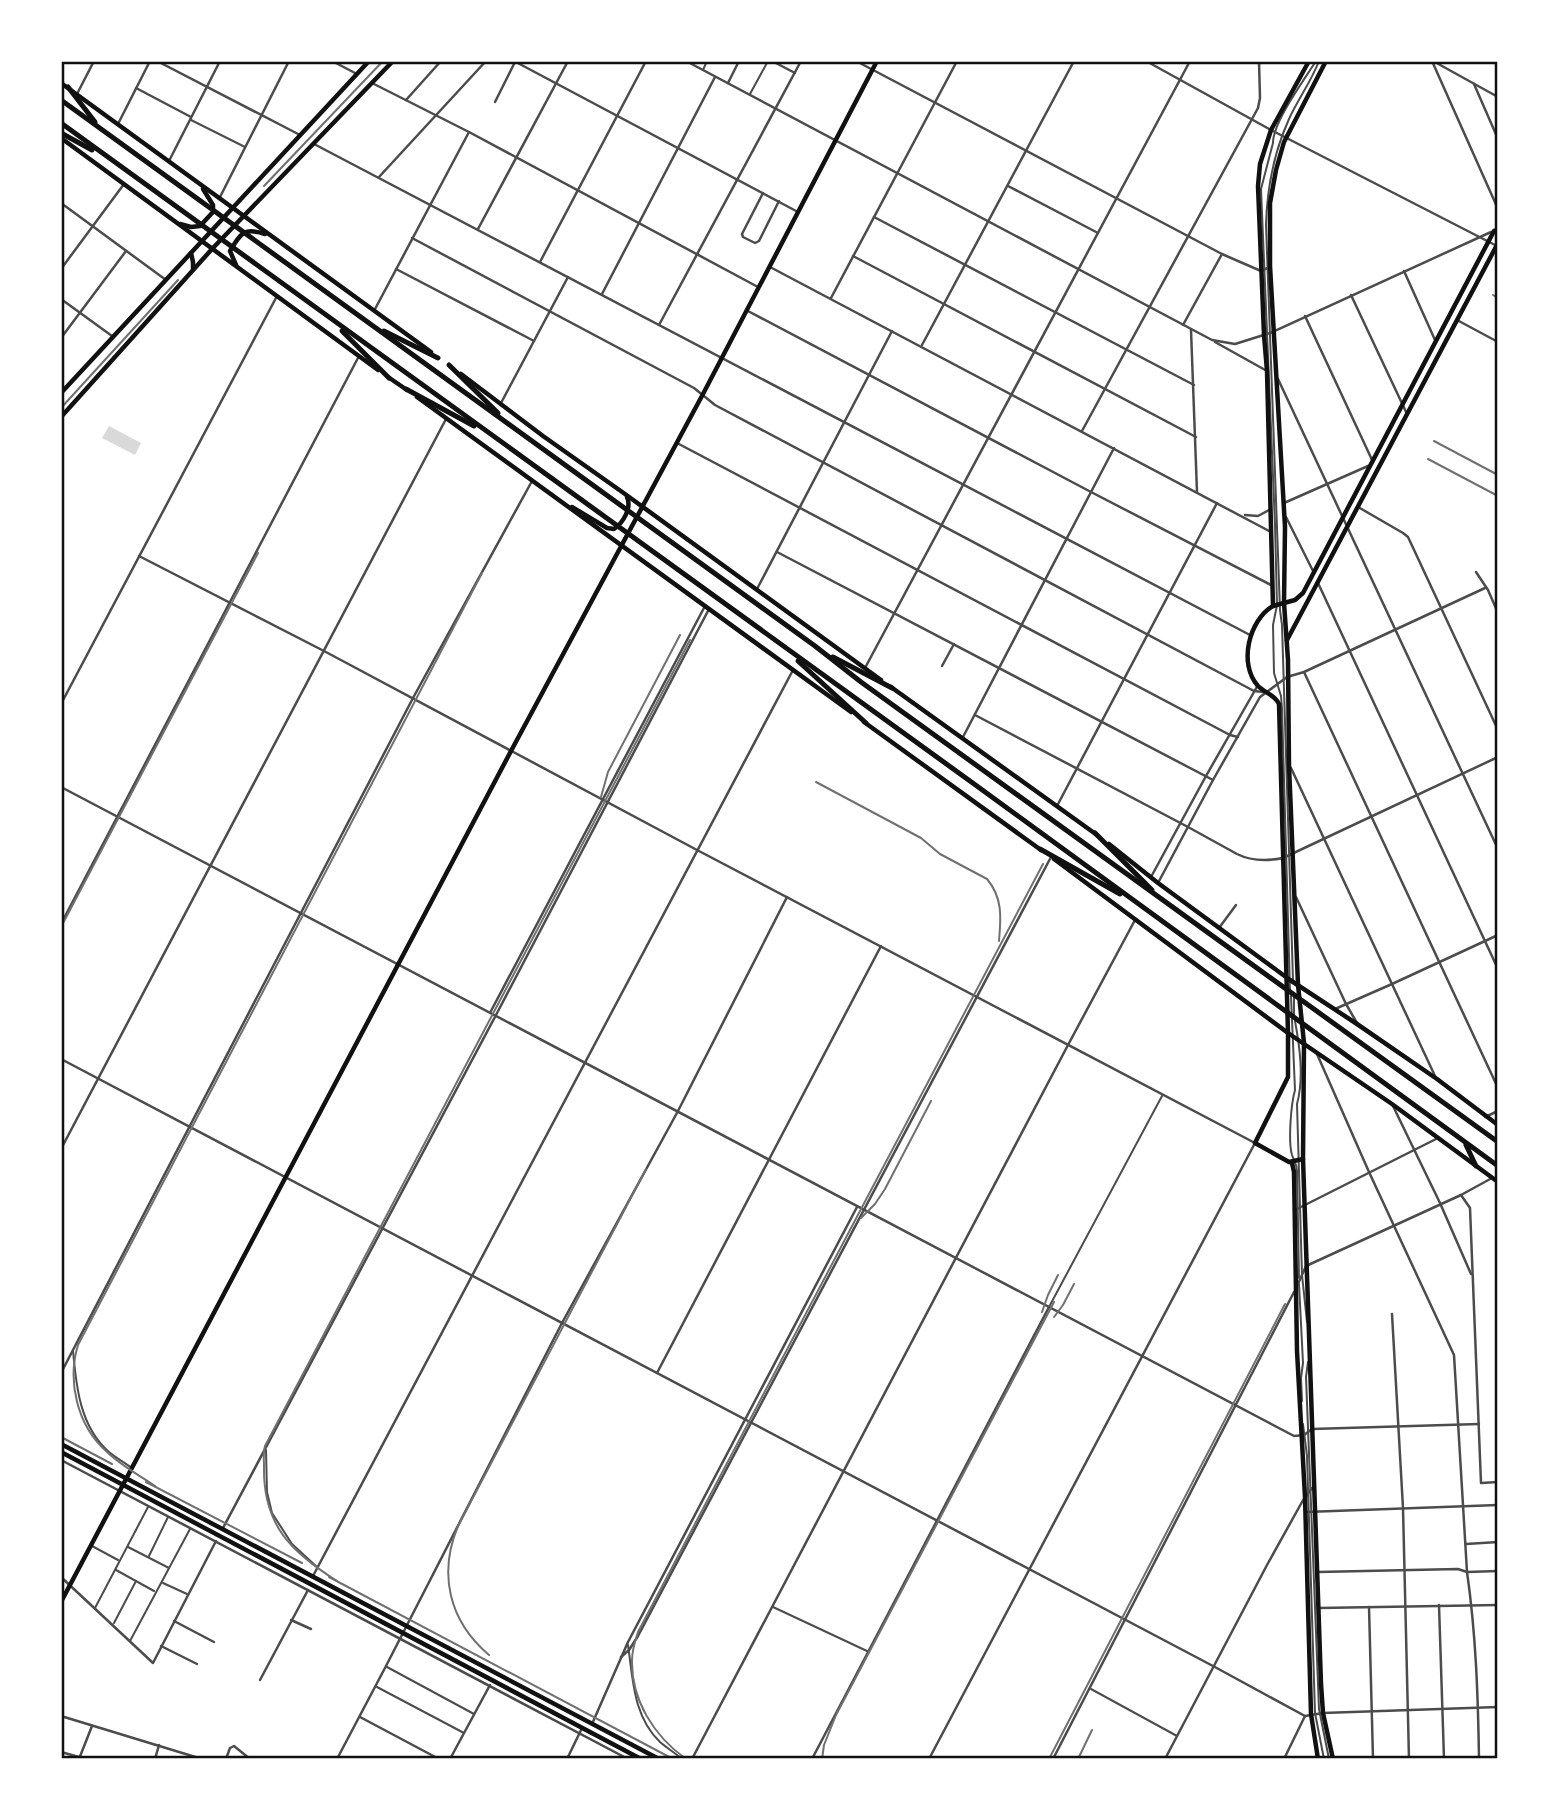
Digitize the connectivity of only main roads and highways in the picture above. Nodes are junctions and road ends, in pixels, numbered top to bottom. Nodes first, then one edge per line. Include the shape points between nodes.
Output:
1 (369, 61) edge
2 (393, 61) edge
3 (877, 61) edge
4 (1310, 61) edge
5 (1326, 61) edge
6 (61, 83) edge
7 (68, 88) junction
8 (61, 100) edge
9 (61, 123) edge
10 (99, 127) junction
11 (61, 133) edge
12 (61, 138) edge
13 (111, 160) junction
14 (201, 186) junction
15 (244, 202) junction
16 (253, 207) junction
17 (232, 209) junction
18 (243, 217) junction
19 (176, 222) junction
20 (1496, 230) edge
21 (269, 235) junction
22 (202, 241) junction
23 (1497, 245) edge
24 (212, 249) junction
25 (191, 253) junction
26 (237, 267) junction
27 (1266, 269) junction
28 (193, 270) junction
29 (330, 319) junction
30 (370, 324) junction
31 (1269, 333) junction
32 (438, 358) junction
33 (449, 365) junction
34 (389, 378) junction
35 (406, 389) junction
36 (61, 393) edge
37 (61, 417) edge
38 (519, 431) junction
39 (492, 436) junction
40 (625, 494) junction
41 (552, 496) junction
42 (642, 506) junction
43 (621, 545) junction
44 (1279, 604) junction
45 (1287, 640) junction
46 (777, 642) junction
47 (815, 646) junction
48 (892, 688) junction
49 (866, 723) junction
50 (1094, 833) junction
51 (1040, 849) junction
52 (1288, 856) junction
53 (1136, 902) junction
54 (1172, 908) junction
55 (1292, 981) junction
56 (1291, 1034) junction
57 (1304, 1043) junction
58 (1498, 1125) edge
59 (1498, 1140) edge
60 (1465, 1142) junction
61 (1298, 1161) junction
62 (1476, 1166) junction
63 (1498, 1166) edge
64 (1498, 1182) edge
65 (1300, 1208) junction
66 (61, 1444) edge
67 (61, 1452) edge
68 (127, 1478) junction
69 (123, 1485) junction
70 (1310, 1491) junction
71 (1310, 1512) junction
72 (61, 1602) edge
73 (1315, 1714) junction
74 (641, 1759) edge
75 (659, 1759) edge
76 (1318, 1759) edge
77 (1331, 1759) edge

1 - 15 main road
2 - 16 main road
3 - 42 main road
4 - 27 main road via 1263,150 1258,186
5 - 27 main road via 1284,136 1270,203
6 - 7 main road
7 - 10 highway
7 - 14 main road
8 - 10 highway
9 - 13 highway
10 - 30 highway
11 - 13 highway
12 - 19 main road
13 - 29 highway
14 - 17 main road
14 - 19 main road via 213,212 200,226
15 - 16 main road
15 - 17 main road
16 - 18 main road
17 - 18 main road
17 - 22 main road
18 - 21 main road
18 - 24 main road
19 - 22 main road
20 - 44 main road via 1301,596
21 - 26 main road via 245,231 230,251
21 - 32 main road
22 - 24 main road
22 - 25 main road
23 - 45 main road
24 - 26 main road
24 - 28 main road
25 - 28 main road
25 - 36 main road
26 - 34 main road
27 - 31 main road
27 - 31 main road
28 - 37 main road
29 - 34 highway
29 - 39 highway
30 - 32 highway
30 - 38 highway
31 - 44 main road via 1285,514
31 - 44 main road via 1271,532 1273,586
32 - 33 main road
33 - 38 highway
33 - 40 main road
34 - 35 main road
35 - 39 highway
35 - 41 main road
38 - 47 highway
39 - 46 highway
40 - 41 main road via 629,506 617,528 611,529
40 - 42 main road
41 - 43 main road
42 - 43 main road
42 - 48 main road
43 - 49 main road
43 - 68 main road
44 - 45 main road
44 - 52 main road via 1258,619 1249,660 1253,678 1279,704
45 - 52 main road
46 - 49 highway
46 - 53 highway
47 - 48 highway
47 - 54 highway
48 - 50 main road
49 - 51 main road
50 - 54 highway
50 - 55 main road
51 - 53 highway
51 - 56 main road
52 - 55 main road
52 - 55 main road via 1294,894
53 - 60 highway
54 - 59 highway
55 - 56 main road
55 - 57 main road
55 - 58 main road
56 - 57 main road
56 - 61 main road via 1288,1077 1255,1143
57 - 61 main road
57 - 62 main road
60 - 62 highway
60 - 63 highway
61 - 65 main road
61 - 65 main road via 1294,1172
62 - 64 main road
65 - 70 main road via 1306,1266
65 - 70 main road via 1297,1351
66 - 68 main road
67 - 69 main road
68 - 69 main road
68 - 75 main road
69 - 72 main road
69 - 74 main road
70 - 71 main road
70 - 71 main road
71 - 73 main road
71 - 73 main road via 1319,1608
73 - 76 main road
73 - 77 main road

